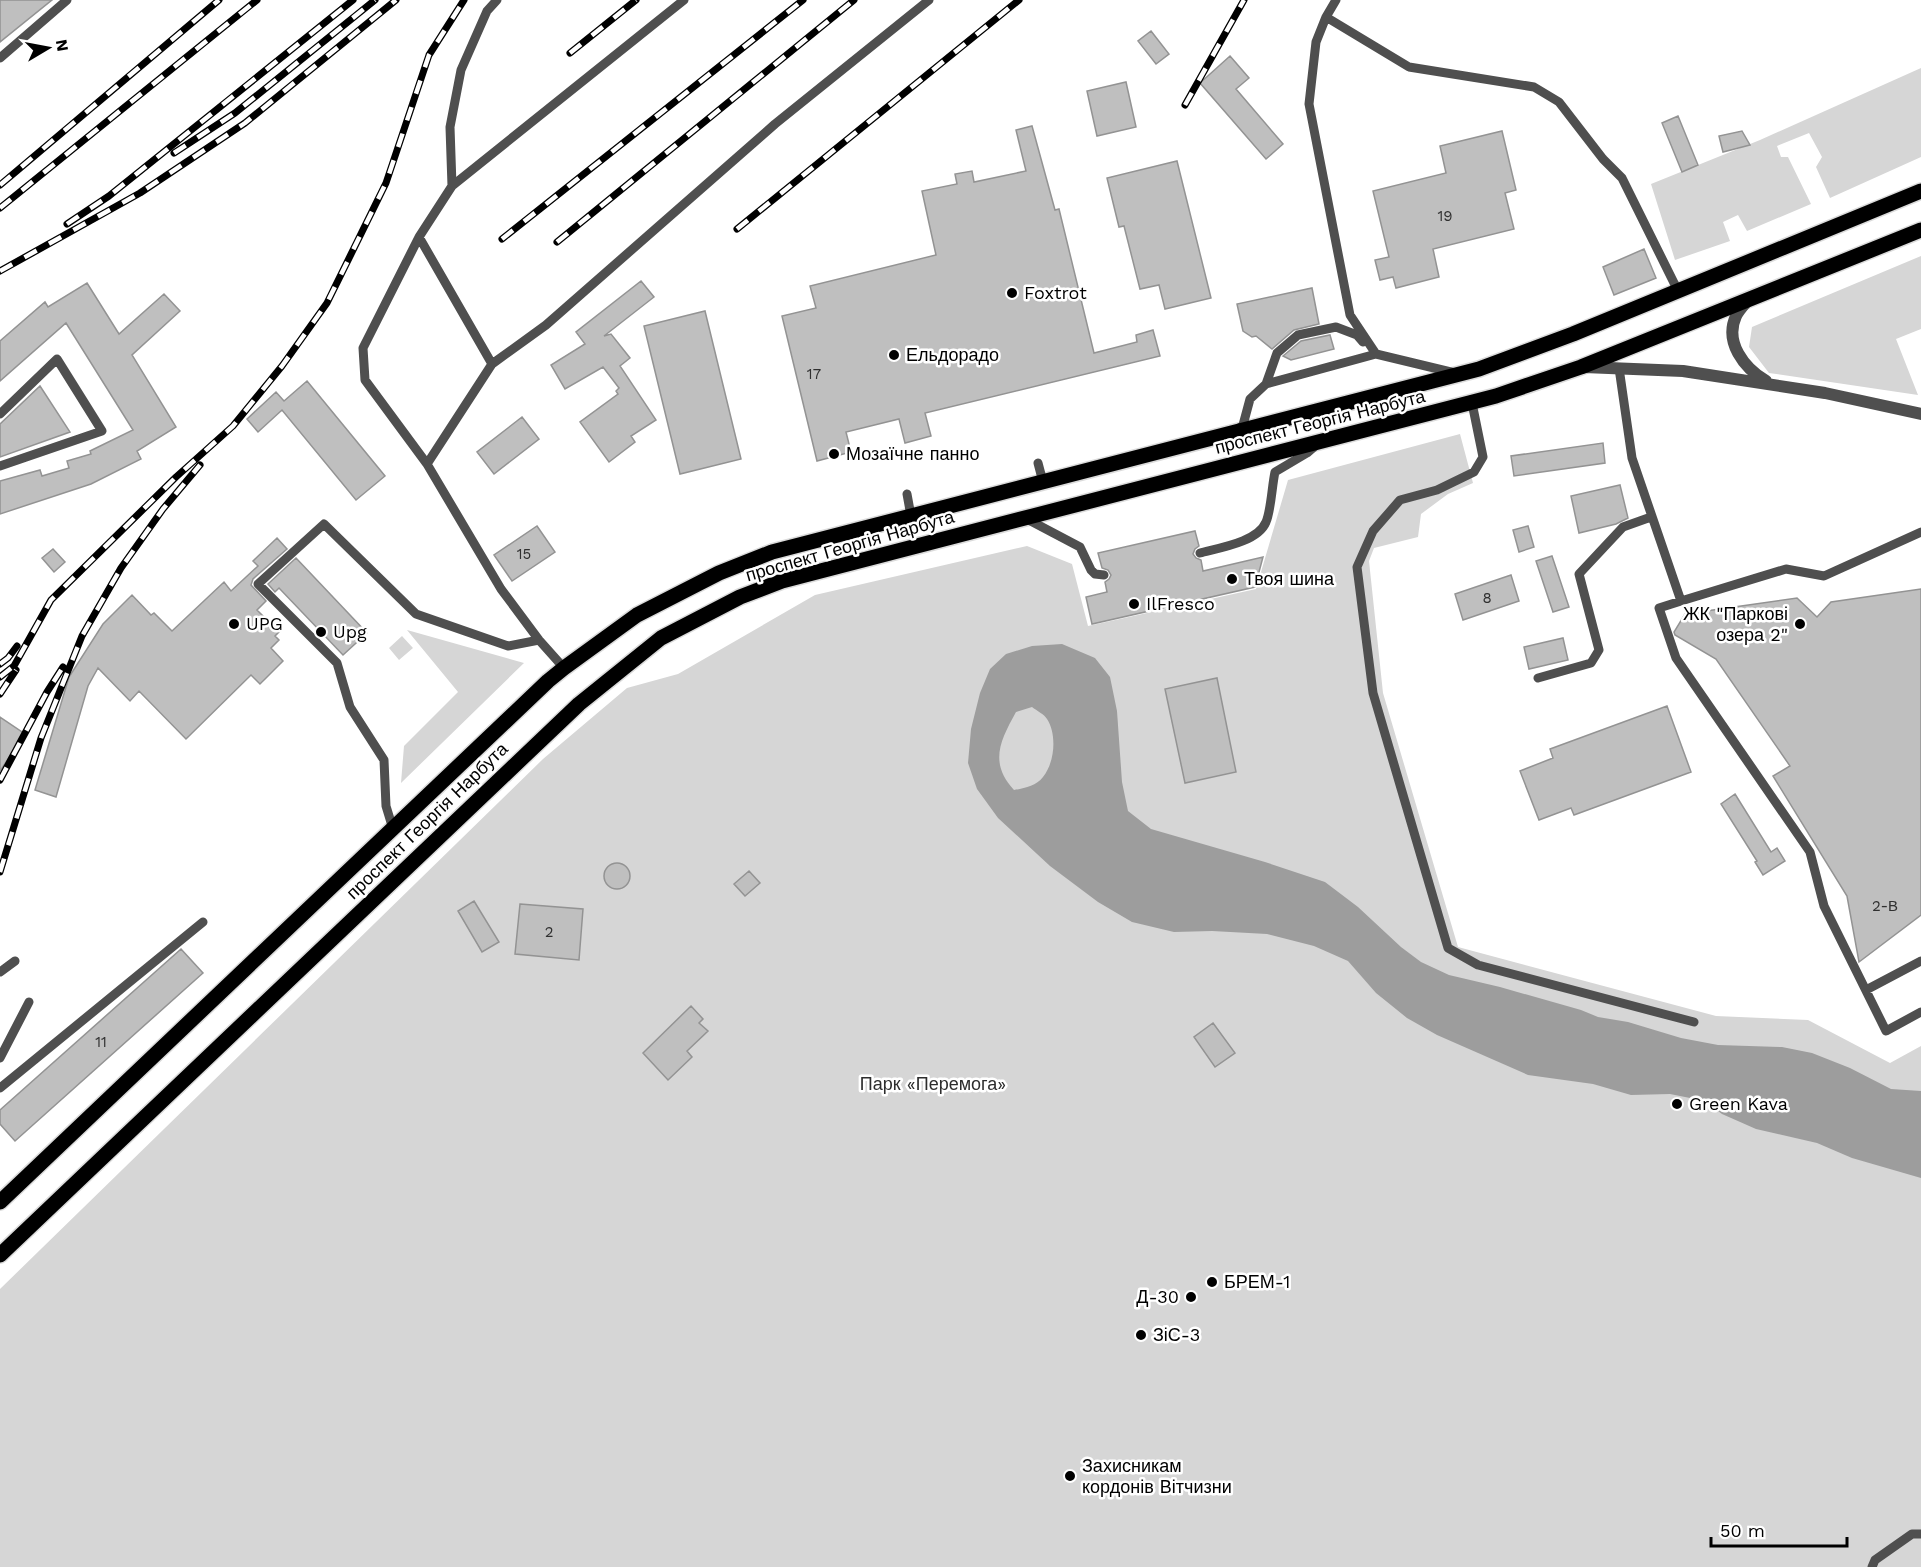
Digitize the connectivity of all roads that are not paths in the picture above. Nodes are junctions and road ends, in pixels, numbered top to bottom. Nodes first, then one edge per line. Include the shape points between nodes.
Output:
1 (67, 0) edge
2 (497, 0) edge
3 (684, 0) edge
4 (929, 0) edge
5 (1336, 0) edge
6 (1326, 17) junction
7 (0, 58) edge
8 (452, 186) junction
9 (1921, 191) edge
10 (1921, 230) edge
11 (419, 237) junction
12 (1678, 291) junction
13 (1748, 300) junction
14 (1376, 354) junction
15 (492, 364) junction
16 (1581, 367) junction
17 (1619, 368) junction
18 (1461, 374) junction
19 (1266, 384) junction
20 (1772, 384) junction
21 (1472, 403) junction
22 (0, 414) edge
23 (1921, 414) edge
24 (1234, 433) junction
25 (1319, 442) junction
26 (1038, 463) dead end
27 (426, 464) junction
28 (0, 466) edge
29 (1043, 482) junction
30 (907, 495) dead end
31 (911, 516) junction
32 (1651, 517) junction
33 (1025, 518) junction
34 (1921, 532) edge
35 (1200, 553) dead end
36 (1104, 575) dead end
37 (1681, 601) junction
38 (539, 640) junction
39 (564, 668) junction
40 (1538, 678) dead end
41 (393, 829) junction
42 (202, 922) dead end
43 (15, 961) dead end
44 (1921, 961) edge
45 (0, 972) edge
46 (1866, 990) junction
47 (28, 1002) dead end
48 (1921, 1012) edge
49 (1694, 1022) dead end
50 (0, 1058) edge
51 (0, 1088) edge
52 (0, 1202) edge
53 (0, 1255) edge
54 (1921, 1534) edge
55 (1872, 1567) edge

1 - 7 lane
2 - 8 lane via 487,11 461,70 450,127
3 - 8 lane
4 - 15 lane via 775,124 546,325
5 - 6 lane
6 - 12 lane via 1409,67 1534,87 1559,102 1622,178
6 - 14 lane via 1316,42 1309,104 1350,315
8 - 11 lane
9 - 12 main road, проспект Георгія Нарбута
10 - 13 main road, проспект Георгія Нарбута
11 - 15 lane
11 - 27 lane via 363,348 365,380
12 - 18 main road, проспект Георгія Нарбута via 1574,334
13 - 16 main road, проспект Георгія Нарбута
13 - 20 street via 1736,316 1735,346 1745,365
14 - 18 lane
14 - 19 lane
14 - 19 lane via 1357,335 1336,327 1298,335 1277,353
15 - 27 lane
16 - 17 street
16 - 21 main road, проспект Георгія Нарбута
17 - 20 street via 1683,370
17 - 32 lane via 1632,458
18 - 24 main road, проспект Георгія Нарбута
19 - 24 lane via 1250,399 1242,425
20 - 23 street
21 - 25 main road, проспект Георгія Нарбута
21 - 49 lane via 1483,457 1474,472 1437,490 1400,500 1373,531 1357,567 1373,693 1448,948 1478,965
22 - 28 lane via 57,359 102,431
24 - 29 main road, проспект Георгія Нарбута
25 - 33 main road, проспект Георгія Нарбута
25 - 35 lane via 1275,472 1266,524 1253,537
26 - 29 lane
27 - 38 lane via 501,588
29 - 31 main road, проспект Георгія Нарбута
30 - 31 lane
31 - 39 main road, проспект Георгія Нарбута via 772,552 719,573 637,615
32 - 37 lane
32 - 40 lane via 1623,527 1579,574 1599,650 1591,663
33 - 36 lane via 1080,548 1091,570
33 - 53 main road, проспект Георгія Нарбута via 782,581 740,597 661,638 579,704
34 - 37 lane via 1824,576 1786,569
37 - 46 lane via 1659,608 1676,658 1810,852 1824,906
38 - 39 lane
38 - 41 lane via 508,646 416,614 324,524 258,584 337,663 350,707 384,760 386,806
39 - 41 main road, проспект Георгія Нарбута
41 - 52 main road, проспект Георгія Нарбута
42 - 51 lane
43 - 45 lane
44 - 46 lane
46 - 48 lane via 1887,1031
47 - 50 lane
54 - 55 lane via 1912,1534 1875,1560

